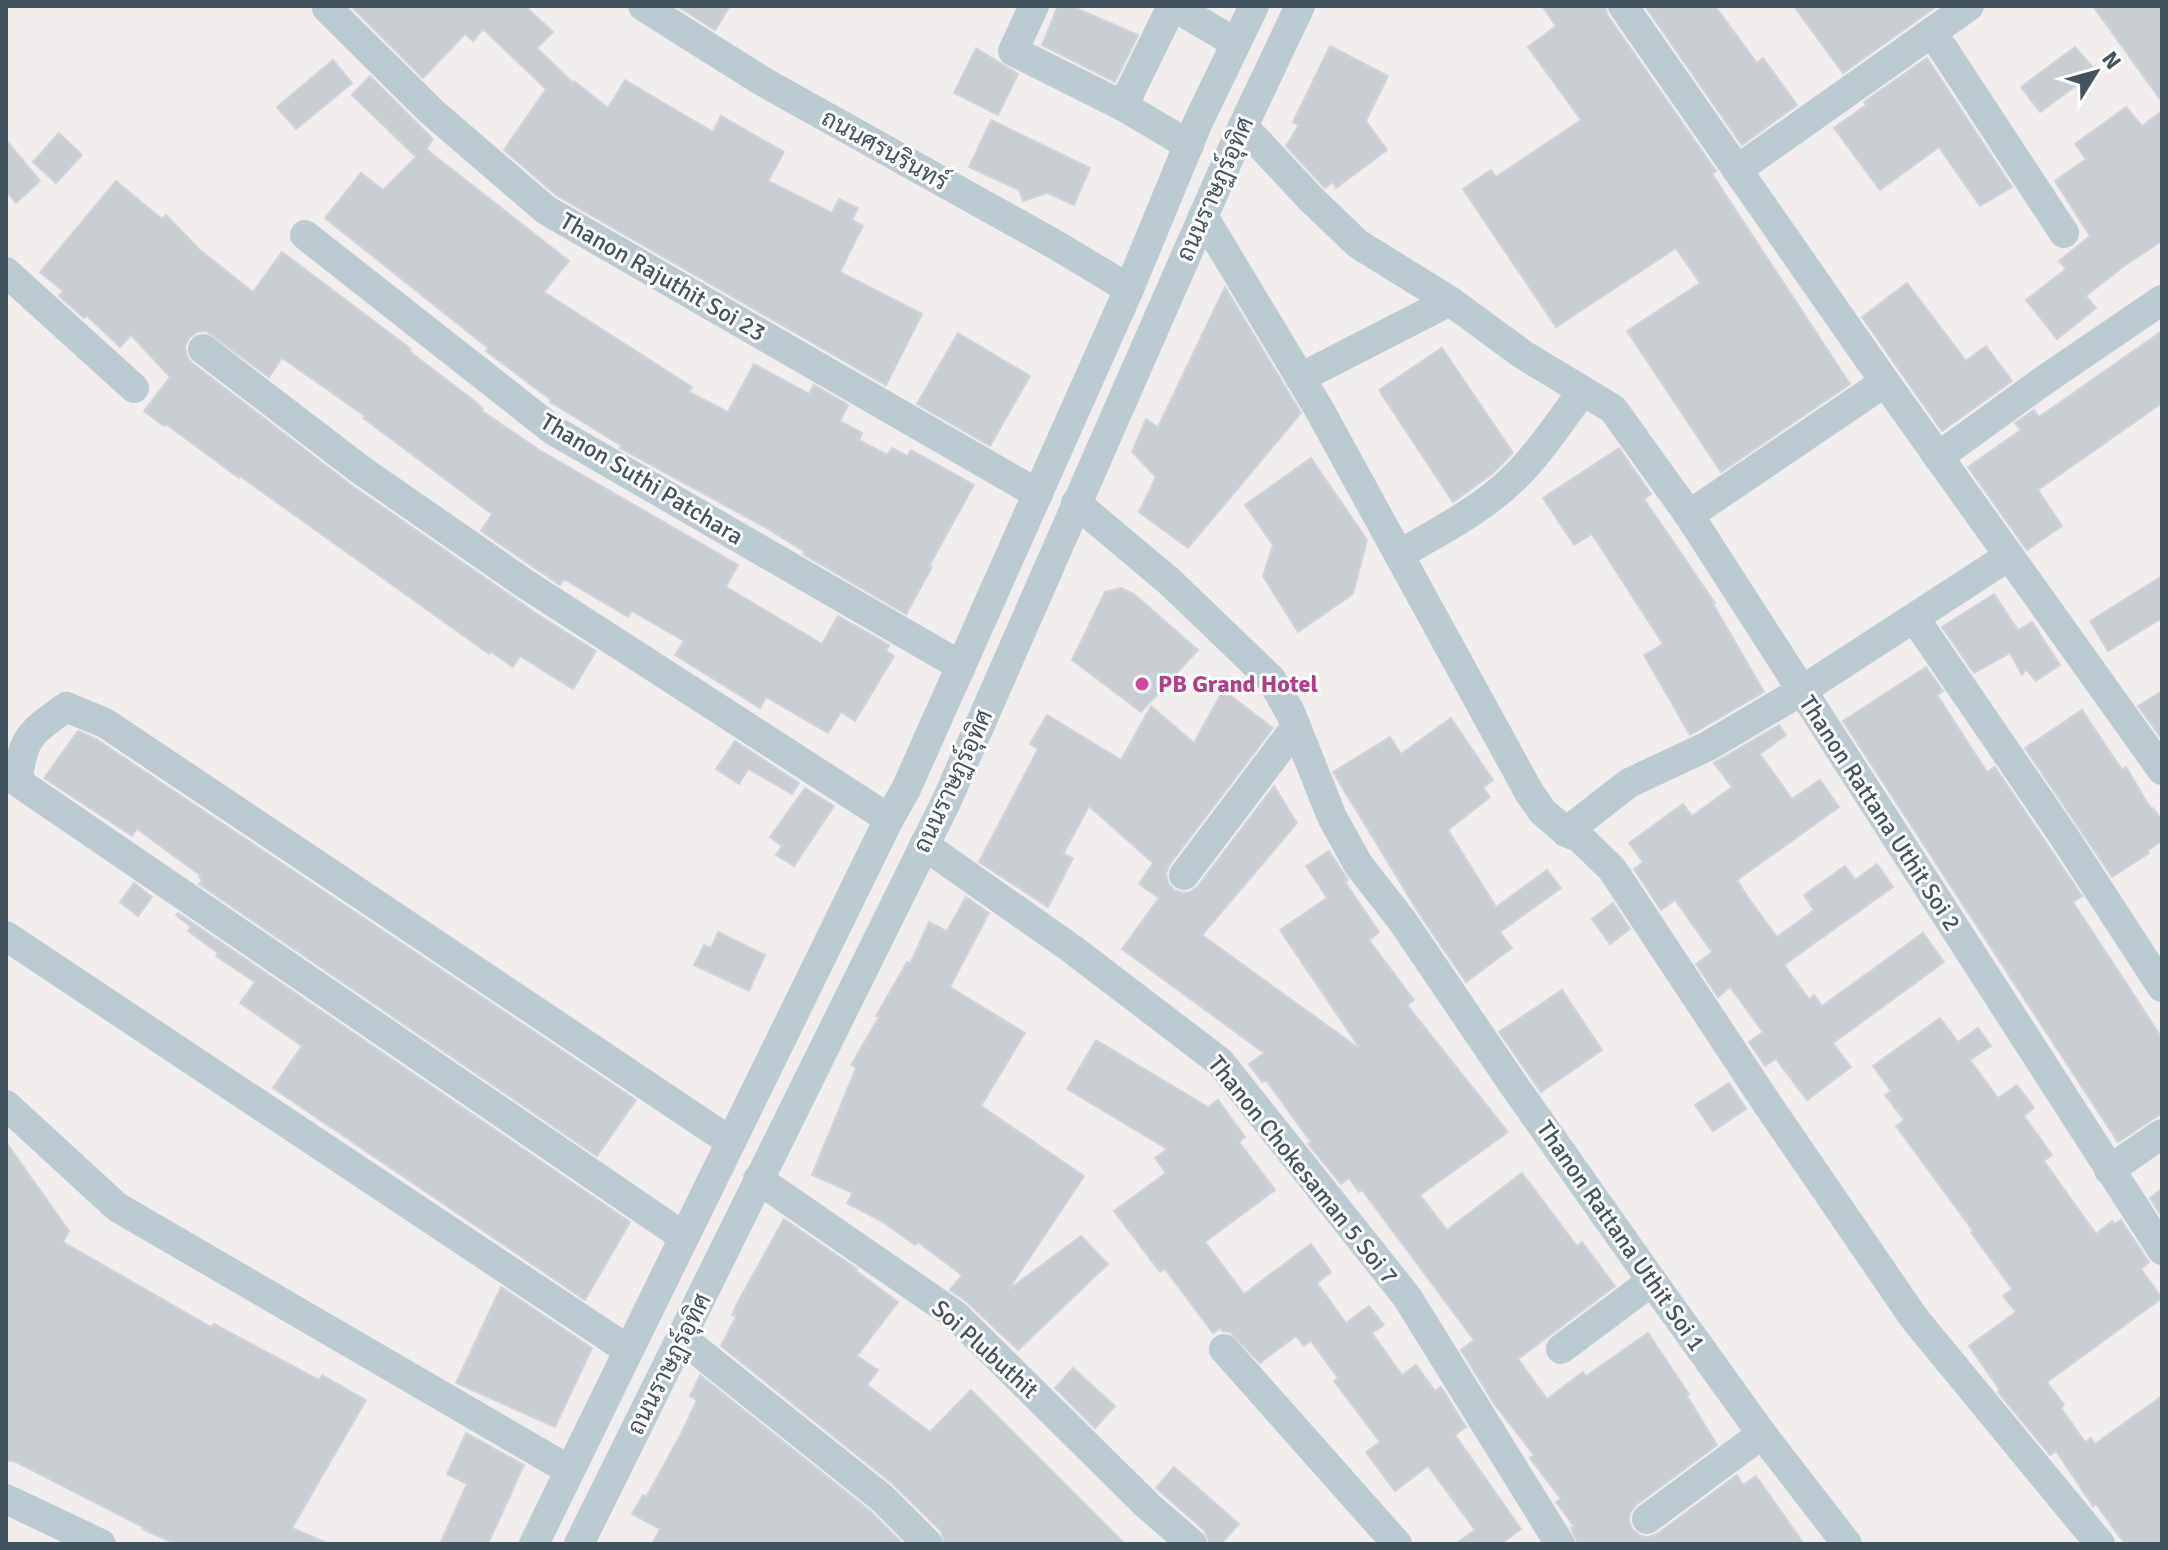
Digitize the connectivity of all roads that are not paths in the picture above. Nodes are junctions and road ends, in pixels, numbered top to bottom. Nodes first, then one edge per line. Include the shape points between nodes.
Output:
1 (643, 6) edge
2 (1034, 6) edge
3 (1173, 6) edge
4 (1254, 6) edge
5 (1623, 6) edge
6 (1969, 6) edge
7 (1297, 7) edge
8 (327, 8) dead end
9 (1932, 32) junction
10 (1236, 43) junction
11 (1123, 106) junction
12 (1243, 126) junction
13 (1189, 145) junction
14 (1737, 170) junction
15 (1203, 216) junction
16 (2064, 233) dead end
17 (305, 235) dead end
18 (6, 272) edge
19 (1129, 289) junction
20 (2162, 300) edge
21 (1450, 301) junction
22 (203, 349) dead end
23 (1300, 378) junction
24 (1885, 382) junction
25 (134, 388) dead end
26 (1582, 392) junction
27 (1938, 457) junction
28 (1038, 494) junction
29 (1076, 503) junction
30 (1689, 515) junction
31 (1399, 555) junction
32 (2009, 556) junction
33 (1915, 619) junction
34 (961, 666) junction
35 (1801, 691) junction
36 (1296, 727) junction
37 (2162, 770) edge
38 (889, 819) junction
39 (1566, 832) junction
40 (924, 845) junction
41 (1184, 875) dead end
42 (6, 936) edge
43 (2162, 987) edge
44 (800, 1001) junction
45 (839, 1017) junction
46 (6, 1105) edge
47 (2162, 1134) edge
48 (731, 1142) junction
49 (2109, 1170) junction
50 (758, 1179) junction
51 (684, 1237) junction
52 (2162, 1250) edge
53 (1652, 1281) junction
54 (683, 1339) junction
55 (1224, 1349) dead end
56 (1561, 1349) dead end
57 (628, 1350) junction
58 (1762, 1434) junction
59 (569, 1470) junction
60 (6, 1499) edge
61 (1647, 1519) dead end
62 (101, 1544) edge
63 (534, 1544) edge
64 (579, 1544) edge
65 (928, 1544) edge
66 (1192, 1544) edge
67 (1397, 1544) edge
68 (1560, 1544) edge
69 (1847, 1544) edge
70 (2100, 1544) edge

1 - 19 street, ถนนศรนรินทร์ via 762,81
2 - 11 street via 1013,51
3 - 10 street
3 - 11 street
4 - 10 street, ถนนราษฏร์อุทิศ
5 - 14 street
6 - 9 street
7 - 12 street, ถนนราษฏร์อุทิศ
8 - 28 street, Thanon Rajuthit Soi 23 via 432,112 546,210
9 - 14 street
9 - 16 street
10 - 13 street, ถนนราษฏร์อุทิศ
11 - 13 street
12 - 15 street, ถนนราษฏร์อุทิศ
12 - 21 street, Thanon Rattana Uthit Soi 2 via 1358,244
13 - 19 street, ถนนราษฏร์อุทิศ
14 - 24 street
15 - 23 street
15 - 29 street, ถนนราษฏร์อุทิศ
17 - 34 street, Thanon Suthi Patchara via 553,430
18 - 25 street
19 - 28 street, ถนนราษฏร์อุทิศ
20 - 27 street
21 - 23 street
21 - 26 street, Thanon Rattana Uthit Soi 2
22 - 38 street via 361,470 499,566
23 - 31 street
24 - 27 street
24 - 30 street
26 - 30 street, Thanon Rattana Uthit Soi 2 via 1613,409
26 - 31 street via 1504,487
27 - 32 street
28 - 34 street, ถนนราษฏร์อุทิศ
29 - 36 street, Thanon Rattana Uthit Soi 1 via 1170,582 1271,679
29 - 40 street, ถนนราษฏร์อุทิศ
30 - 35 street, Thanon Rattana Uthit Soi 2
31 - 39 street via 1529,792
32 - 33 street
32 - 37 street
33 - 35 street
33 - 43 street
34 - 38 street, ถนนราษฏร์อุทิศ
35 - 39 street via 1708,746 1629,783
35 - 49 street, Thanon Rattana Uthit Soi 2
36 - 41 street
36 - 53 street, Thanon Rattana Uthit Soi 1 via 1332,817 1358,864
38 - 44 street, ถนนราษฏร์อุทิศ
39 - 70 street via 1580,838 1612,869 1914,1318
40 - 45 street, ถนนราษฏร์อุทิศ
40 - 68 street, Thanon Chokesaman 5 Soi 7 via 1220,1062 1407,1297
42 - 57 street
44 - 45 street
44 - 48 street, ถนนราษฏร์อุทิศ
45 - 50 street, ถนนราษฏร์อุทิศ
46 - 59 street via 117,1207
47 - 49 street
48 - 51 street, ถนนราษฏร์อุทิศ
48 - 51 street via 105,723 66,707 32,732 20,759 18,782
49 - 52 street, Thanon Rattana Uthit Soi 2
50 - 54 street, ถนนราษฏร์อุทิศ
50 - 66 street, Soi Plubuthit via 955,1315
51 - 57 street, ถนนราษฏร์อุทิศ
53 - 56 street
53 - 58 street, Thanon Rattana Uthit Soi 1
54 - 64 street, ถนนราษฏร์อุทิศ
54 - 65 street via 882,1498
55 - 67 street
57 - 59 street, ถนนราษฏร์อุทิศ
58 - 61 street
58 - 69 street, Thanon Rattana Uthit Soi 1
59 - 63 street, ถนนราษฏร์อุทิศ
60 - 62 street

